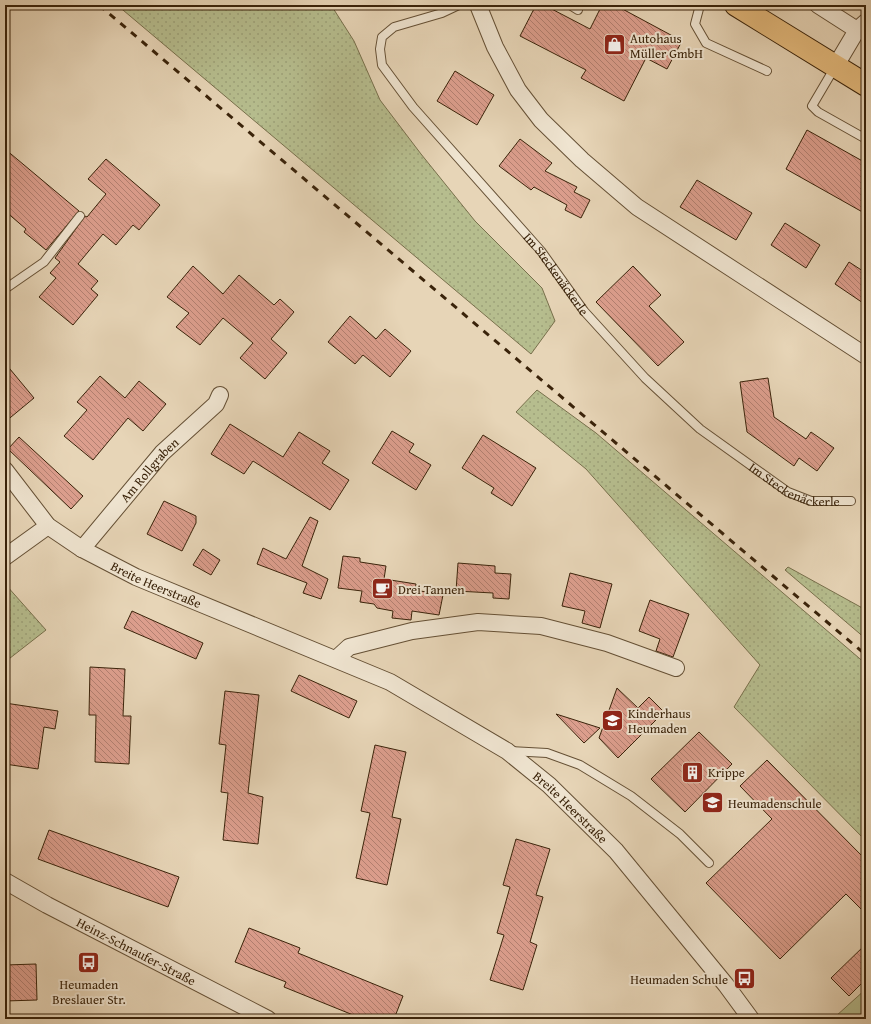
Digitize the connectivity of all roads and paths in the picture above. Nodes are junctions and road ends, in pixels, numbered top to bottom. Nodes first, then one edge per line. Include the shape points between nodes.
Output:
1 (460, 5) edge
2 (478, 5) edge
3 (570, 5) edge
4 (700, 5) edge
5 (736, 5) edge
6 (818, 5) edge
7 (578, 10) dead end
8 (861, 26) edge
9 (835, 67) junction
10 (767, 71) dead end
11 (866, 85) edge
12 (866, 140) edge
13 (80, 216) dead end
14 (5, 290) edge
15 (866, 356) edge
16 (220, 395) dead end
17 (5, 470) edge
18 (851, 501) dead end
19 (48, 526) junction
20 (82, 549) junction
21 (5, 557) edge
22 (336, 659) junction
23 (676, 668) dead end
24 (507, 751) junction
25 (709, 863) dead end
26 (5, 881) edge
27 (268, 1019) edge
28 (750, 1019) edge

1 - 18 lane, Im Steckenäckerle via 394,27 382,37 382,65 413,107 541,251 584,310 645,378 700,429 788,492 812,501
2 - 15 street via 518,90 541,120 582,160 637,207
3 - 7 lane
4 - 10 lane via 695,24 706,43
5 - 9 main road
6 - 8 street
8 - 9 street
9 - 11 main road
9 - 12 lane via 812,106
13 - 14 lane via 44,262
16 - 20 street, Am Rollgraben via 216,404 162,453
17 - 19 street, Breite Heerstraße
19 - 20 street, Breite Heerstraße
19 - 21 street
20 - 22 street, Breite Heerstraße via 136,577
22 - 23 street via 349,647 356,645 412,631 478,622 541,626 607,643
22 - 24 street, Breite Heerstraße via 414,695
24 - 25 lane via 547,753 580,765 637,801 680,834
24 - 28 street, Breite Heerstraße via 549,785 616,851 716,972
26 - 27 street, Heinz-Schnaufer-Straße

